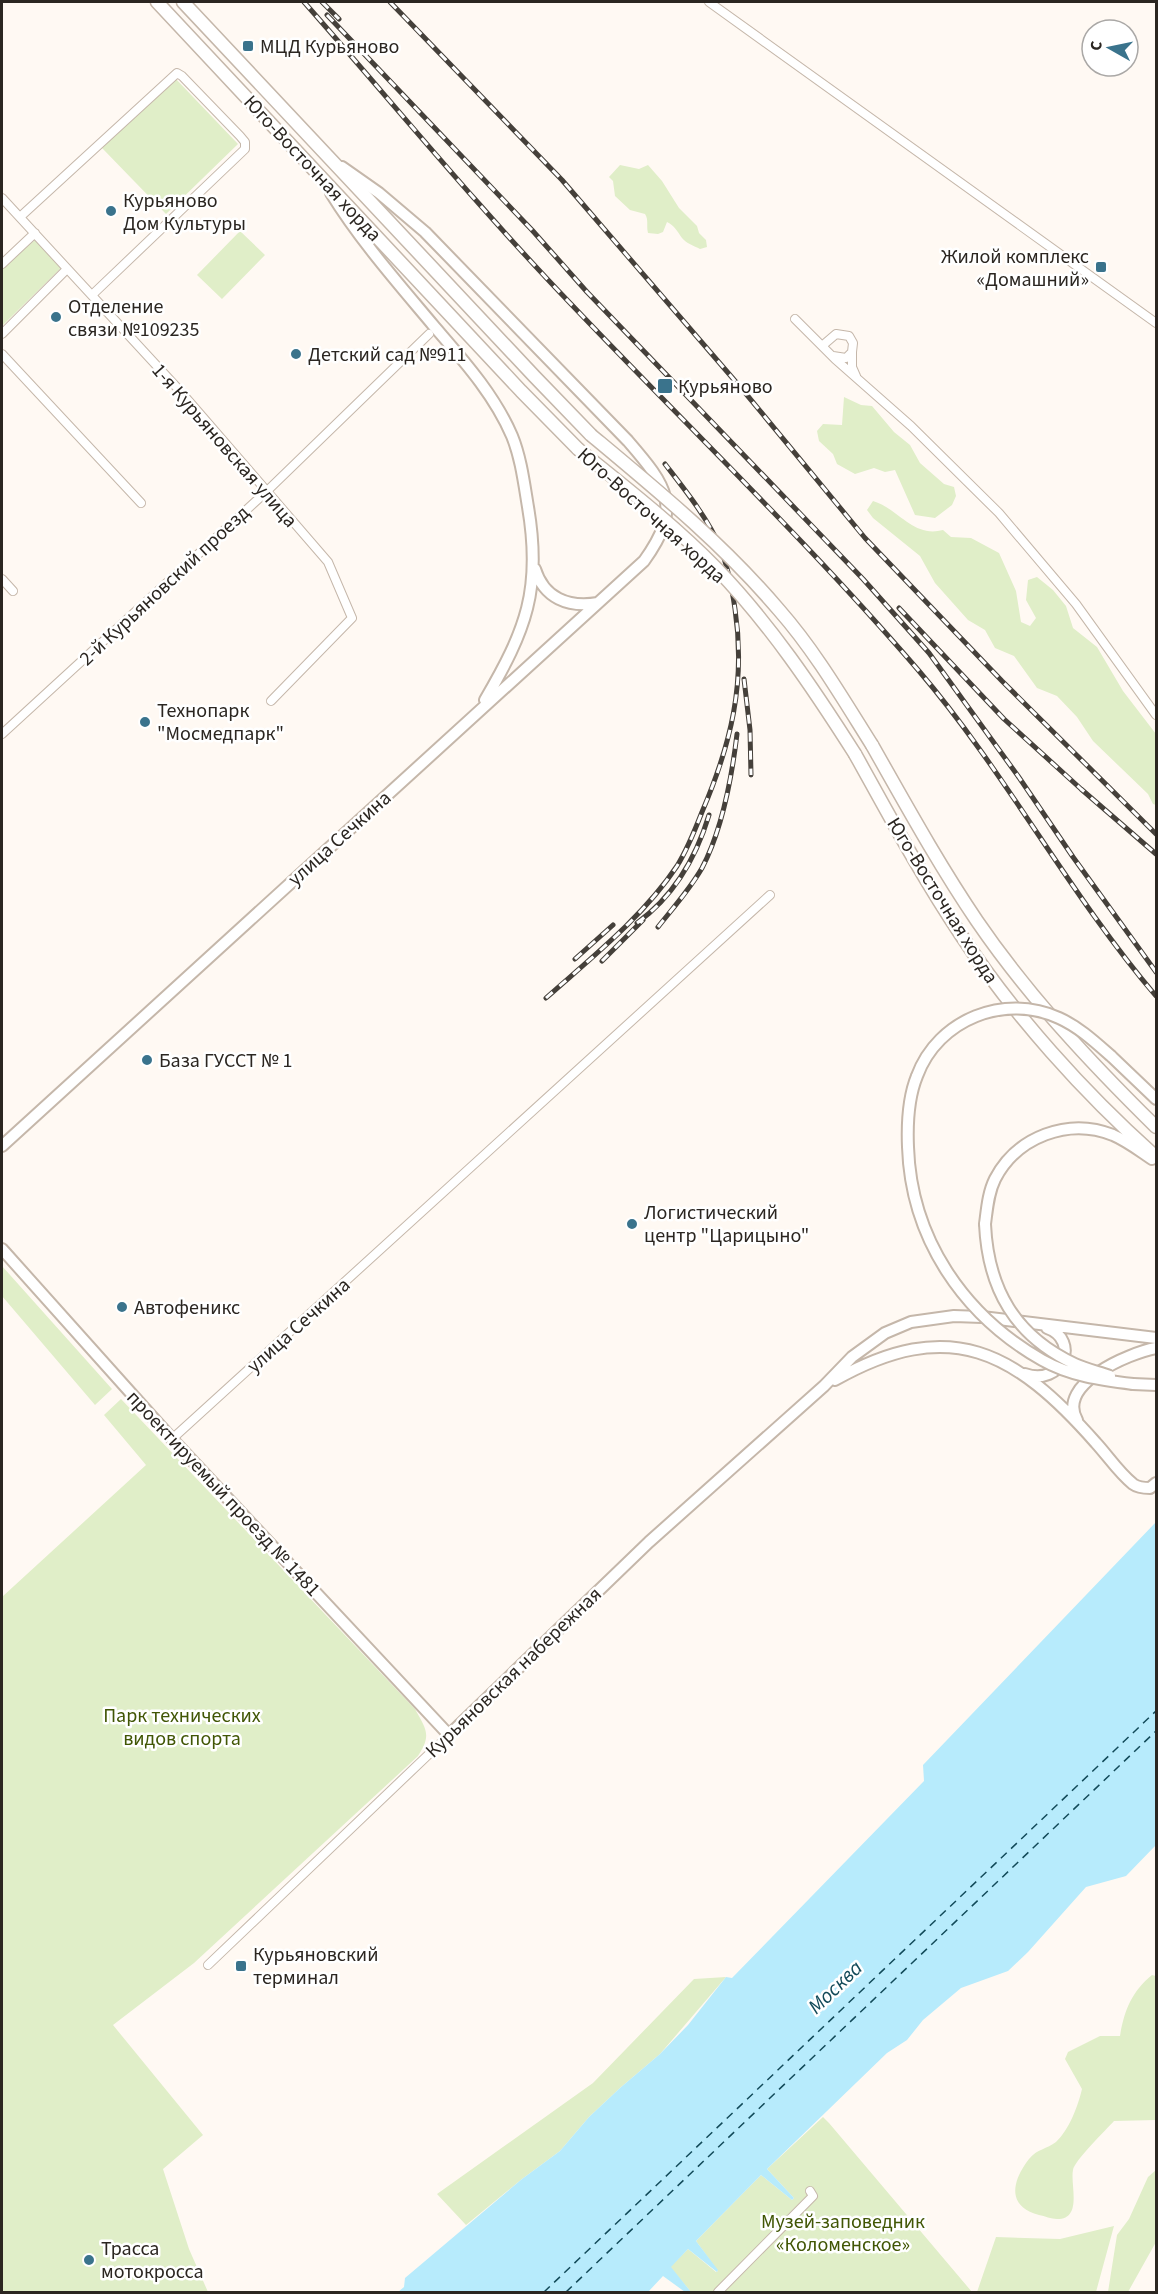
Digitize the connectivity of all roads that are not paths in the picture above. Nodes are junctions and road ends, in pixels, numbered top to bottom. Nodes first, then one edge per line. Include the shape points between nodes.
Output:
1 (157, 2) edge
2 (183, 2) edge
3 (709, 2) edge
4 (332, 160) junction
5 (319, 174) junction
6 (2, 198) edge
7 (20, 217) junction
8 (35, 233) junction
9 (2, 264) edge
10 (67, 269) junction
11 (92, 295) junction
12 (795, 319) dead end
13 (1156, 323) edge
14 (2, 333) edge
15 (429, 334) dead end
16 (822, 346) junction
17 (852, 352) junction
18 (2, 354) edge
19 (832, 356) junction
20 (859, 380) junction
21 (267, 492) junction
22 (141, 503) dead end
23 (534, 566) junction
24 (2, 579) edge
25 (13, 591) dead end
26 (598, 603) junction
27 (271, 701) dead end
28 (479, 710) junction
29 (1156, 715) edge
30 (2, 734) edge
31 (770, 895) dead end
32 (1156, 1099) edge
33 (1156, 1127) edge
34 (2, 1146) edge
35 (1156, 1157) edge
36 (1156, 1163) edge
37 (2, 1248) edge
38 (1032, 1324) junction
39 (1156, 1338) edge
40 (1156, 1348) edge
41 (1020, 1372) junction
42 (1133, 1384) junction
43 (1156, 1385) edge
44 (824, 1386) junction
45 (1080, 1424) junction
46 (172, 1439) junction
47 (1156, 1483) edge
48 (449, 1735) junction
49 (208, 1965) dead end
50 (810, 2191) dead end
51 (717, 2292) edge

1 - 5 main road, Юго-Восточная хорда
2 - 4 main road, Юго-Восточная хорда
3 - 13 street
4 - 26 street, улица Сечкина via 379,192 425,232 651,467 663,489 668,508 666,522 644,561
4 - 33 main road, Юго-Восточная хорда, bridge via 591,435 729,555 780,611 830,678 978,922 1093,1065
5 - 23 street via 352,226 497,406 512,438 523,478
5 - 35 main road, Юго-Восточная хорда, bridge via 521,391 578,448 715,568 764,623 813,688 961,935 1005,997 1079,1081
6 - 7 street, 1-я Курьяновская улица
7 - 8 street, 1-я Курьяновская улица
7 - 11 street via 177,73 240,136 245,149
8 - 9 street
8 - 10 street, 1-я Курьяновская улица
10 - 11 street, 1-я Курьяновская улица
10 - 14 street
11 - 21 street, 1-я Курьяновская улица
12 - 16 street
15 - 21 street, 2-й Курьяновский проезд
16 - 17 street via 836,334 845,334 852,339
16 - 19 street
17 - 19 street via 842,359
17 - 20 street via 852,367
18 - 22 street
19 - 20 street
20 - 29 street via 999,513 1076,604
21 - 27 street, 1-я Курьяновская улица via 328,562 352,618
21 - 30 street, 2-й Курьяновский проезд
23 - 26 street via 543,587 558,600
23 - 28 street via 526,614 502,671
24 - 25 street
26 - 28 street, улица Сечкина
28 - 34 street, улица Сечкина
31 - 46 street, улица Сечкина
32 - 42 street, bridge via 1087,1035 1059,1018 1015,1008 990,1010 948,1032 917,1074 910,1101 909,1168 915,1203 927,1235 956,1287 1004,1335 1043,1360 1073,1374
36 - 42 street, bridge via 1131,1144 1093,1130 1055,1131 1037,1137 1005,1163 988,1200 985,1224 990,1269 1013,1315 1039,1342 1075,1364
37 - 46 street, проектируемый проезд № 1481
38 - 39 street, Курьяновская набережная
38 - 41 street via 1057,1333 1064,1356 1050,1375 1038,1377
38 - 44 street, Курьяновская набережная via 954,1316 911,1322 885,1333 852,1357
40 - 45 street via 1124,1359 1082,1385 1074,1401
41 - 44 street, Курьяновская набережная via 994,1357 962,1347 929,1347 879,1358
41 - 45 street, Курьяновская набережная
42 - 43 street
44 - 48 street, Курьяновская набережная via 649,1542
45 - 47 street, Курьяновская набережная via 1133,1484 1150,1488
46 - 48 street, проектируемый проезд № 1481
48 - 49 street, Курьяновская набережная
50 - 51 street via 813,2196

